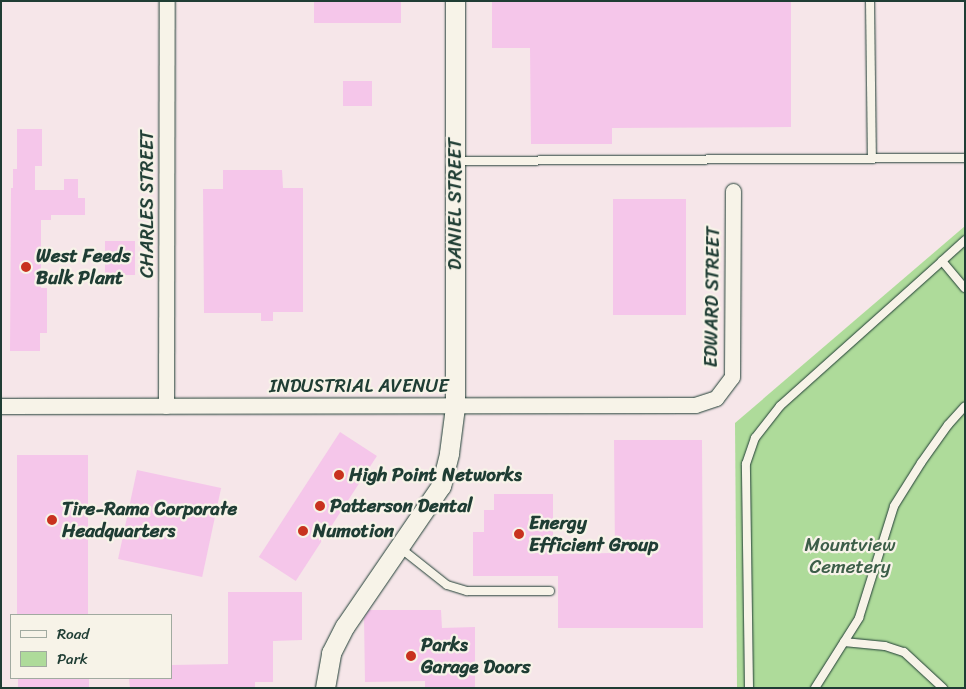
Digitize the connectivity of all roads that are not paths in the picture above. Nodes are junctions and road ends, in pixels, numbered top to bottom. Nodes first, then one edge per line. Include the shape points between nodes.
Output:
1 (167, 1) edge
2 (455, 1) edge
3 (870, 1) edge
4 (965, 158) edge
5 (872, 159) junction
6 (455, 161) junction
7 (733, 191) dead end
8 (965, 240) edge
9 (942, 261) junction
10 (965, 288) edge
11 (716, 398) joint
12 (1, 406) edge
13 (166, 406) junction
14 (455, 406) junction
15 (965, 406) edge
16 (399, 547) junction
17 (550, 591) dead end
18 (844, 642) junction
19 (325, 688) edge
20 (749, 688) edge
21 (815, 688) edge
22 (943, 688) edge

1 - 13 street, CHARLES STREET
2 - 6 street, DANIEL STREET
3 - 5 lane
4 - 5 lane
5 - 6 lane
6 - 14 street, DANIEL STREET
7 - 11 street, EDWARD STREET via 732,377
8 - 9 lane
9 - 10 lane
9 - 20 lane via 780,406 755,438 746,464
11 - 14 street, INDUSTRIAL AVENUE via 694,406
12 - 13 street, INDUSTRIAL AVENUE
13 - 14 street, INDUSTRIAL AVENUE
14 - 16 street, DANIEL STREET via 441,486
15 - 18 lane via 921,463 894,506 859,618
16 - 17 lane via 447,585 467,591
16 - 19 street, DANIEL STREET via 345,626 331,653
18 - 21 lane
18 - 22 lane via 885,646 904,652

